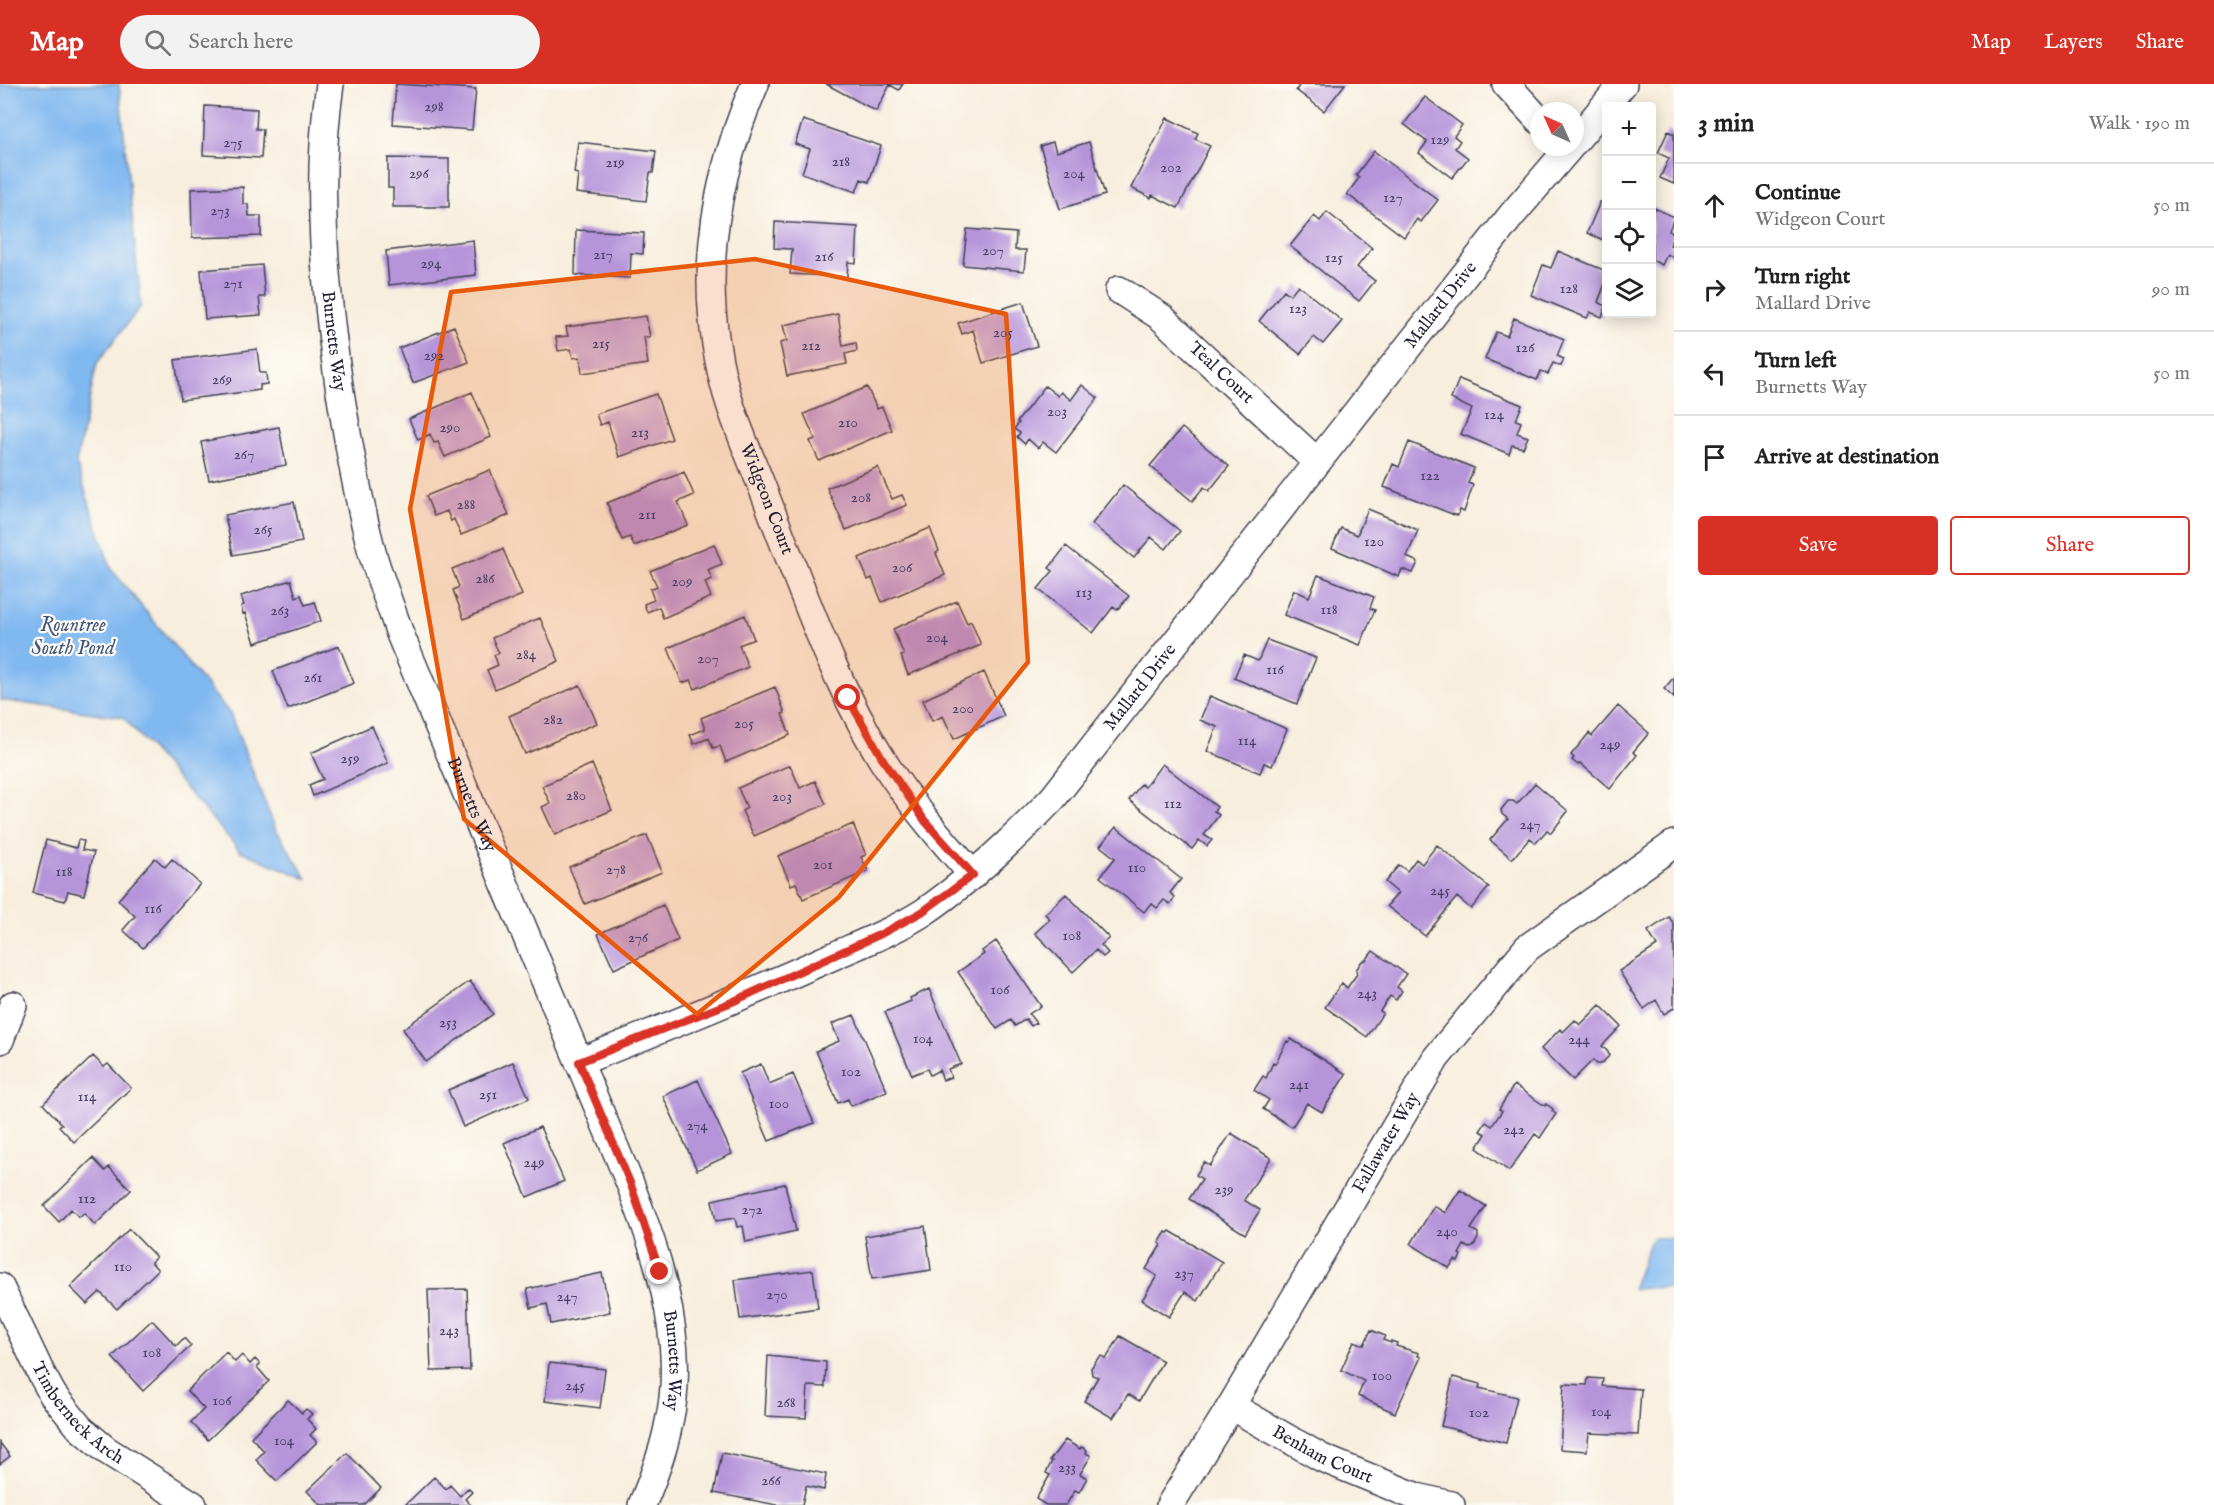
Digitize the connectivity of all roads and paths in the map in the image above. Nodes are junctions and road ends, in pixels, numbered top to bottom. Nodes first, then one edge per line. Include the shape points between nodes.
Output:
1 (330, 84) edge
2 (755, 84) edge
3 (1506, 84) edge
4 (1623, 84) edge
5 (1530, 110) edge
6 (1584, 129) edge
7 (1561, 156) edge
8 (1119, 290) dead end
9 (1317, 462) junction
10 (1674, 844) edge
11 (973, 875) junction
12 (13, 1005) dead end
13 (0, 1040) edge
14 (579, 1062) junction
15 (0, 1287) edge
16 (1232, 1406) junction
17 (193, 1505) edge
18 (642, 1505) edge
19 (1170, 1505) edge
20 (1450, 1505) edge

1 - 14 street, Burnetts Way via 323,175 326,278 353,474 373,555 400,634
2 - 11 street, Widgeon Court via 721,181 714,225 711,282 715,339 730,405 848,698 925,821
3 - 5 street
4 - 6 street, Mallard Drive
7 - 9 street, Mallard Drive
8 - 9 street, Teal Court via 1161,317
9 - 11 street, Mallard Drive via 1053,798
10 - 16 street, Fallawater Way via 1527,948 1436,1058
11 - 14 street, Mallard Drive via 922,912 881,934 732,1002
12 - 13 street
14 - 18 street, Burnetts Way via 631,1185 660,1272 671,1325 674,1379 670,1422
15 - 17 street, Timberneck Arch via 53,1395 81,1428 106,1450
16 - 19 street, Fallawater Way
16 - 20 street, Benham Court via 1322,1458 1417,1497

